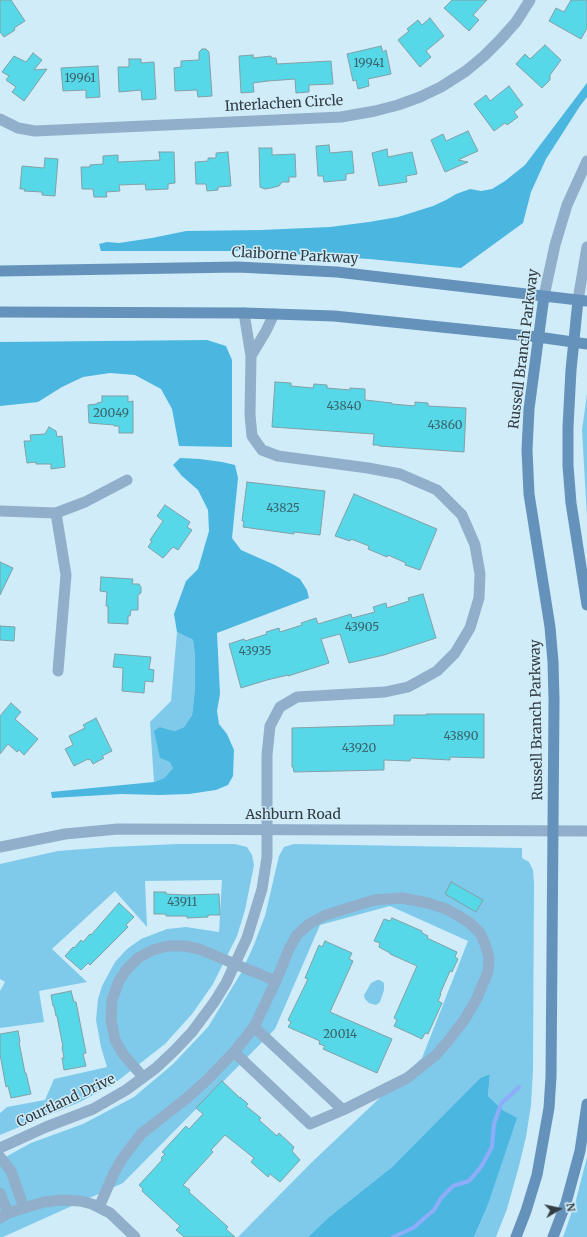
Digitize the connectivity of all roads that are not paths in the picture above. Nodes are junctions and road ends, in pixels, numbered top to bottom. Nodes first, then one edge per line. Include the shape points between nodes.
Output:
1 (530, 0) edge
2 (0, 119) edge
3 (587, 161) edge
4 (587, 247) edge
5 (0, 271) edge
6 (544, 296) junction
7 (583, 300) edge
8 (0, 312) edge
9 (244, 314) junction
10 (274, 314) junction
11 (538, 337) junction
12 (573, 342) junction
13 (587, 344) edge
14 (251, 356) junction
15 (128, 480) dead end
16 (0, 511) edge
17 (56, 513) junction
18 (587, 605) edge
19 (58, 671) dead end
20 (267, 830) junction
21 (553, 831) junction
22 (587, 831) edge
23 (0, 847) edge
24 (235, 964) junction
25 (276, 982) junction
26 (254, 1027) junction
27 (234, 1052) junction
28 (143, 1077) junction
29 (587, 1104) edge
30 (343, 1110) junction
31 (0, 1148) edge
32 (0, 1157) edge
33 (0, 1193) edge
34 (99, 1207) junction
35 (24, 1208) junction
36 (4, 1216) edge
37 (135, 1237) edge
38 (516, 1237) edge
39 (553, 1237) edge

1 - 2 street, Interlachen Circle via 500,40 466,71 420,97 374,111 341,117 35,131 18,128
3 - 6 street, Russell Branch Parkway via 567,205
4 - 7 street
5 - 6 main road, Claiborne Parkway via 238,267 337,272
6 - 7 main road, Claiborne Parkway
6 - 11 main road, Russell Branch Parkway
7 - 12 main road
8 - 9 main road
9 - 10 main road
9 - 14 street, Courtland Drive
10 - 11 main road via 334,316
10 - 14 street
11 - 12 main road
11 - 21 main road, Russell Branch Parkway via 529,409 529,494 553,662
12 - 13 main road
12 - 18 main road via 568,466 571,503
14 - 20 street, Courtland Drive via 252,436 262,450 278,456 400,474 437,490 462,515 475,545 480,574 479,598 470,628 455,653 437,671 408,687 384,692 297,697 280,707 270,726 267,755
15 - 17 street via 85,502
16 - 17 street
17 - 19 street via 66,575
20 - 21 street, Ashburn Road
20 - 23 street, Ashburn Road via 118,829 65,834
20 - 24 street, Courtland Drive via 267,857 262,889 248,938
21 - 22 street, Ashburn Road
21 - 38 main road, Russell Branch Parkway via 552,1049 549,1108 537,1175
24 - 25 street
24 - 28 street, Courtland Drive via 215,1001 192,1032 156,1068
24 - 28 street via 199,949 168,946 138,958 127,969 112,1000 112,1029 123,1054
25 - 26 street
25 - 30 street via 289,949 297,935 309,924 326,915 374,900 402,898 446,908 470,923 480,933 489,957 488,972 465,1019 448,1041 436,1055 407,1078
26 - 27 street
26 - 30 street
27 - 30 street via 310,1124
27 - 34 street via 187,1098 142,1134 122,1158
28 - 31 street, Courtland Drive via 92,1109 46,1126
29 - 39 main road via 580,1151 566,1203
32 - 35 street via 11,1171
33 - 36 street
34 - 35 street via 80,1201 62,1200
34 - 37 street via 110,1213
35 - 36 street

